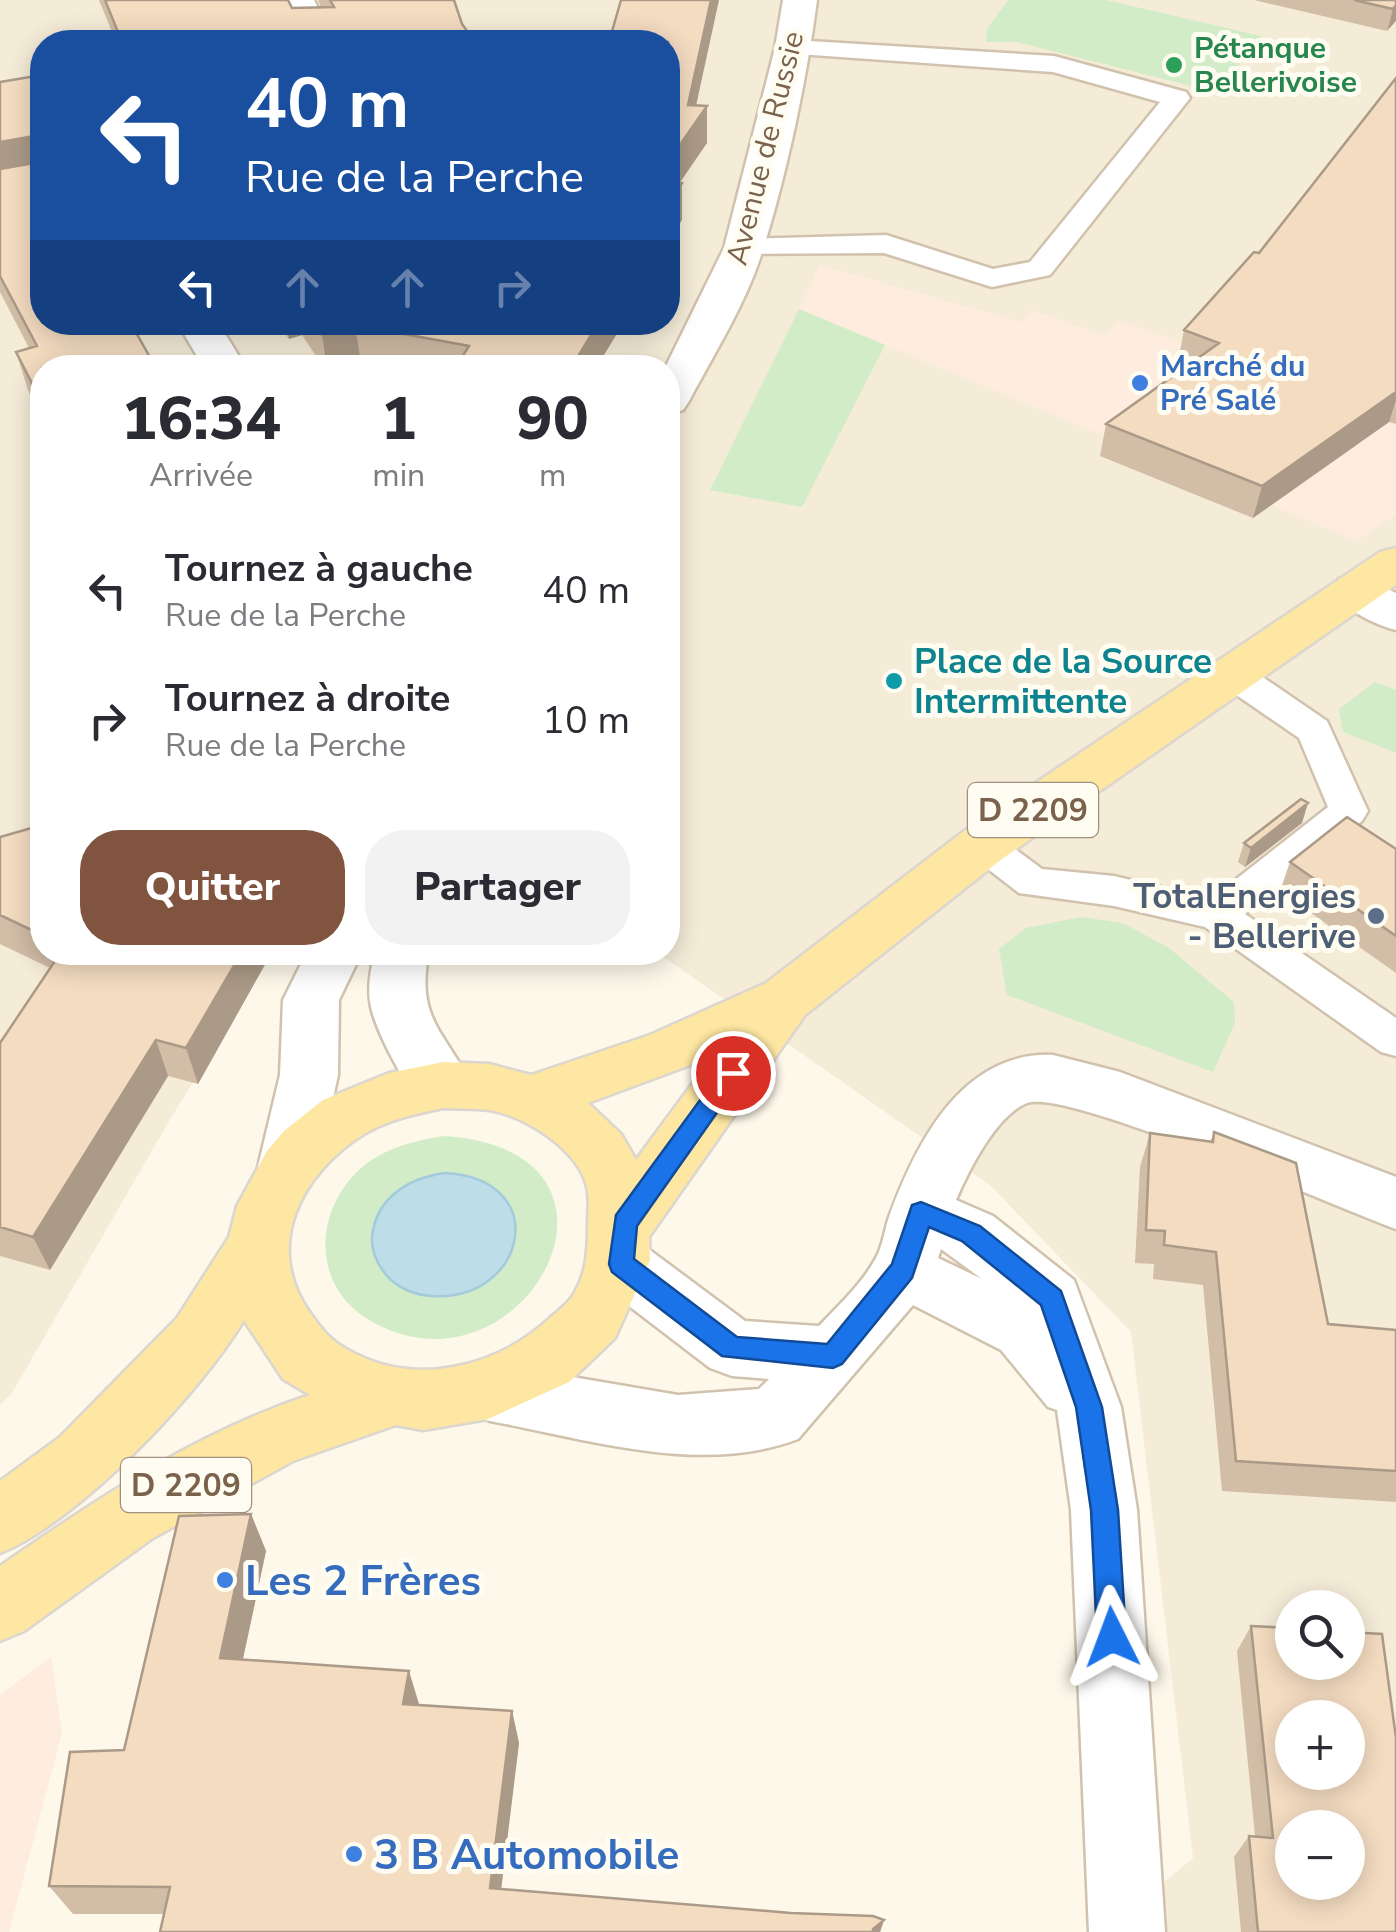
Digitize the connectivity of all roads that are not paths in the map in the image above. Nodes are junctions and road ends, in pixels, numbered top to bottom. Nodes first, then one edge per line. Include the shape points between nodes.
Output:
1 (298, 0) edge
2 (800, 0) edge
3 (312, 30) edge
4 (793, 48) junction
5 (744, 248) junction
6 (680, 378) edge
7 (1396, 562) edge
8 (1356, 590) junction
9 (1396, 614) edge
10 (1232, 674) junction
11 (982, 844) junction
12 (1217, 916) junction
13 (328, 965) edge
14 (398, 965) edge
15 (786, 998) junction
16 (1396, 1040) edge
17 (443, 1085) junction
18 (531, 1100) junction
19 (288, 1167) junction
20 (1396, 1204) edge
21 (912, 1241) junction
22 (623, 1244) junction
23 (257, 1245) junction
24 (833, 1356) junction
25 (490, 1392) junction
26 (390, 1398) junction
27 (0, 1522) edge
28 (0, 1607) edge
29 (1127, 1932) edge

1 - 3 street
2 - 4 street, Avenue de Russie
4 - 5 street, Avenue de Russie
4 - 5 lane via 1054,64 1176,98 1040,269 992,278 886,244
5 - 6 street, Avenue de Russie
7 - 8 main road, D 2209
8 - 9 street
8 - 10 main road, D 2209
10 - 11 main road, D 2209
10 - 12 lane via 1314,730 1349,811
11 - 12 lane via 1033,883 1114,890
11 - 15 main road, D 2209
12 - 16 lane
13 - 19 street via 311,1000 309,1075
14 - 17 street via 393,982 409,1039
15 - 18 main road, D 2209 via 670,1051
15 - 22 main road, D 2209
17 - 18 main road via 488,1087
17 - 19 main road via 398,1092 356,1110 318,1134
18 - 22 main road via 568,1120 596,1148 617,1184
19 - 23 main road via 267,1204
20 - 21 street via 1056,1077 1020,1080 985,1101 956,1142
21 - 24 street
21 - 29 street via 1023,1330 1089,1407 1104,1510
22 - 24 street via 732,1348
22 - 25 main road via 604,1304 576,1341
23 - 26 main road via 260,1286 276,1324 305,1358 343,1383
23 - 27 main road, D 2209 via 199,1338 82,1460
24 - 25 street via 775,1418 678,1425
25 - 26 main road
26 - 28 main road, D 2209 via 274,1436 129,1516

